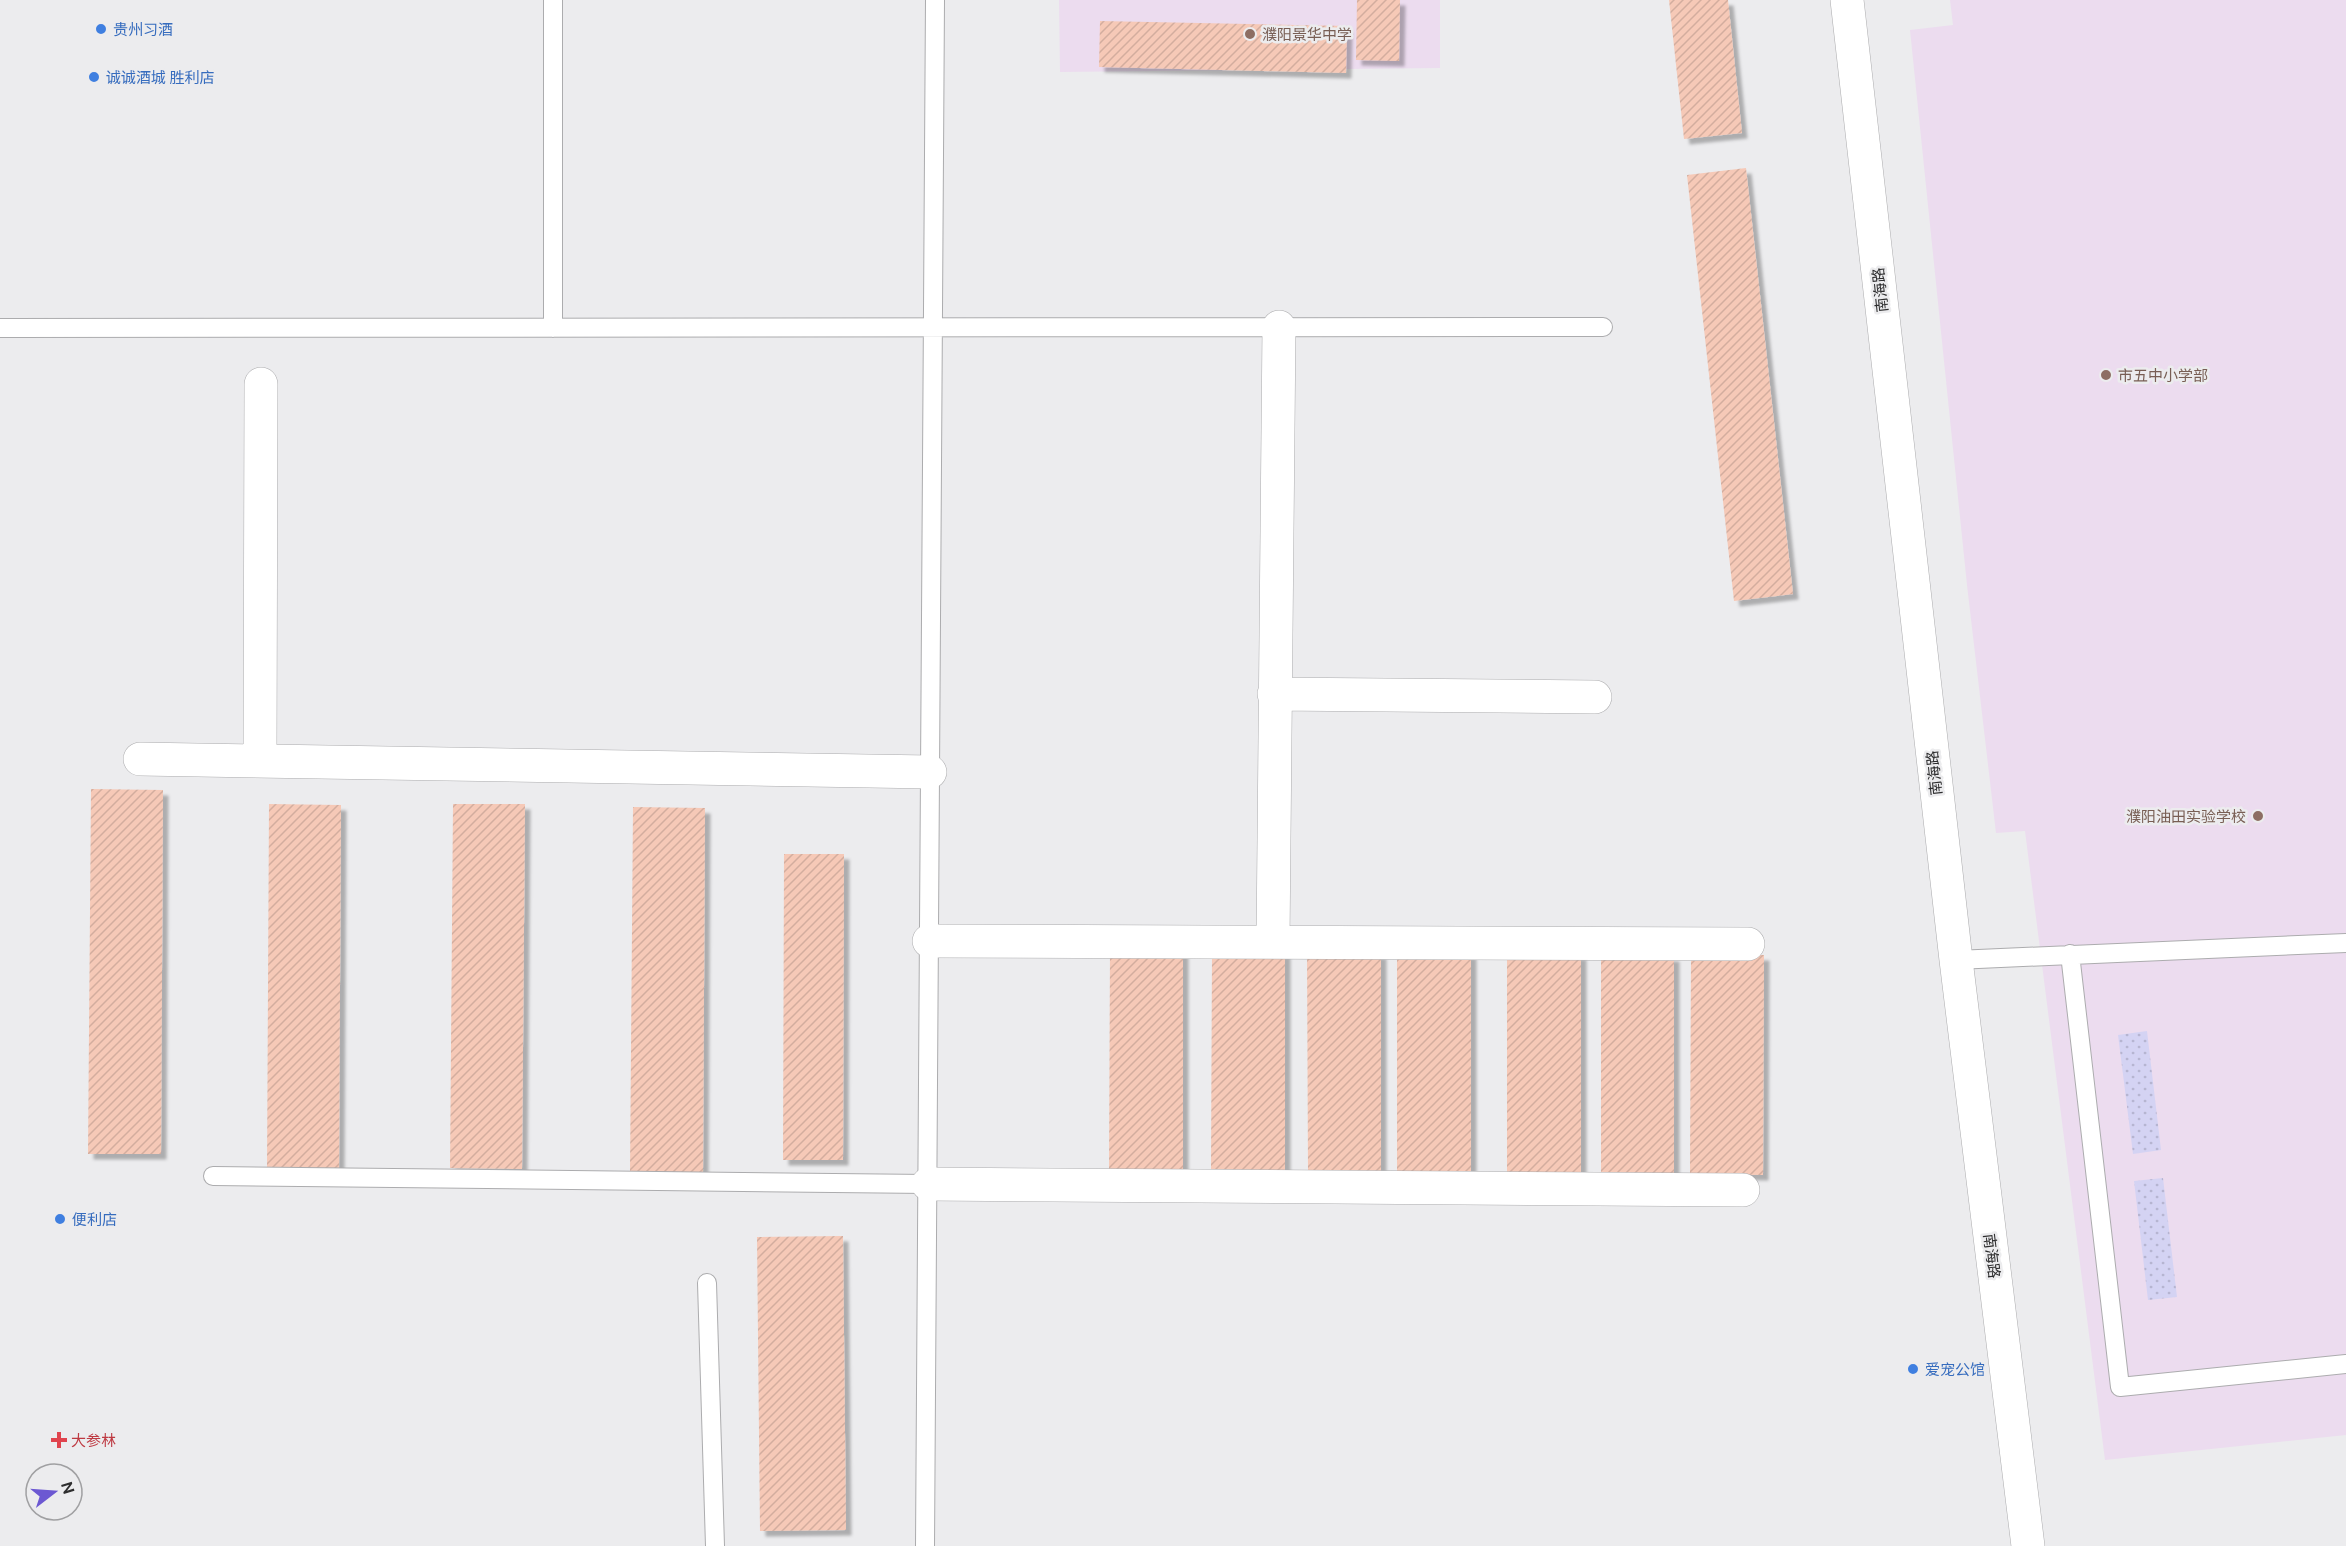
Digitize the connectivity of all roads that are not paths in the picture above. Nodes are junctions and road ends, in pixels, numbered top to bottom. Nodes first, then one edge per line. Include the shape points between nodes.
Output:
1 (554, 0) edge
2 (935, 0) edge
3 (1847, 0) edge
4 (933, 327) junction
5 (1279, 327) junction
6 (1603, 327) dead end
7 (0, 328) edge
8 (553, 328) junction
9 (261, 384) dead end
10 (1274, 694) junction
11 (1595, 697) dead end
12 (140, 759) dead end
13 (260, 761) junction
14 (930, 772) junction
15 (929, 941) junction
16 (1273, 942) junction
17 (2346, 943) edge
18 (1749, 944) dead end
19 (2070, 954) junction
20 (1956, 960) junction
21 (213, 1176) dead end
22 (928, 1184) junction
23 (1743, 1190) dead end
24 (707, 1283) dead end
25 (2346, 1364) edge
26 (715, 1546) edge
27 (925, 1546) edge
28 (2028, 1546) edge

1 - 8 lane
2 - 4 lane
3 - 20 street, 南海路
4 - 5 lane
4 - 8 lane
4 - 14 lane
5 - 6 lane
5 - 10 street
7 - 8 lane
9 - 13 street
10 - 11 street
10 - 16 street
12 - 13 street
13 - 14 street
14 - 15 lane
15 - 16 street
15 - 22 lane
16 - 18 street
17 - 19 lane
19 - 20 lane
19 - 25 lane via 2120,1387
20 - 28 street, 南海路
21 - 22 lane
22 - 23 street
22 - 27 lane
24 - 26 lane

